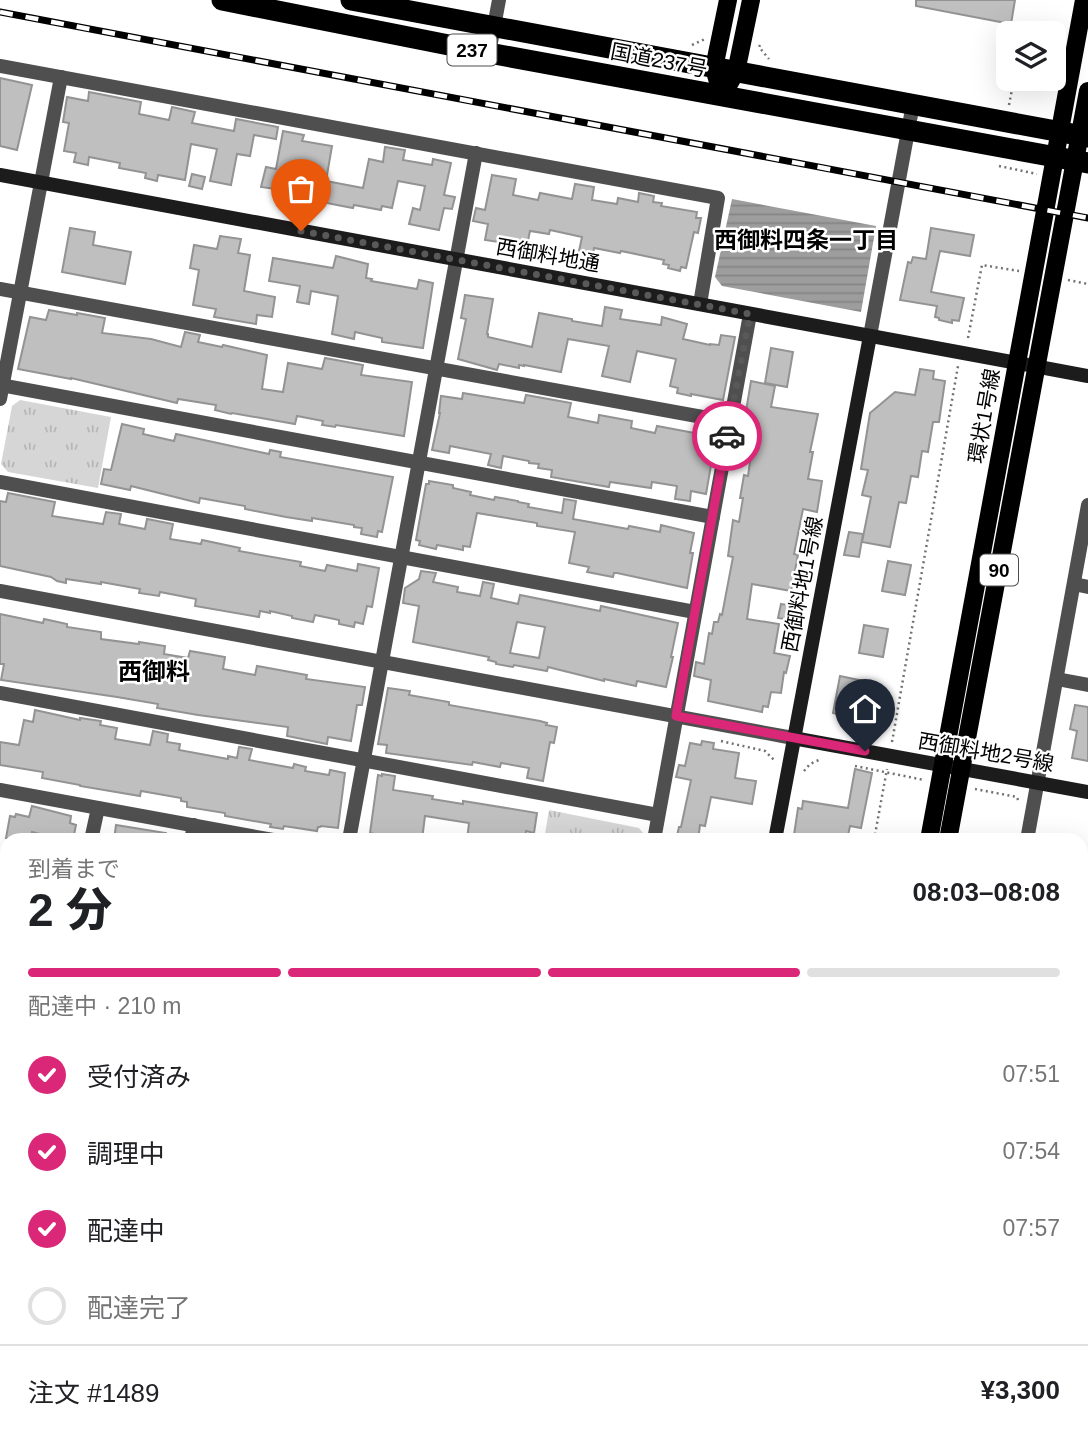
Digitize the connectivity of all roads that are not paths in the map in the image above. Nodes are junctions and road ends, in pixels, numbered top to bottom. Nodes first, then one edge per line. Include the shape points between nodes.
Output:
1 (222, 0) edge
2 (351, 0) edge
3 (499, 0) edge
4 (728, 0) edge
5 (751, 0) edge
6 (1084, 0) edge
7 (494, 27) junction
8 (489, 53) junction
9 (0, 65) edge
10 (714, 68) junction
11 (736, 72) junction
12 (61, 77) junction
13 (722, 96) junction
14 (1087, 96) edge
15 (913, 104) junction
16 (908, 131) junction
17 (1088, 137) edge
18 (477, 153) junction
19 (1088, 163) edge
20 (0, 175) edge
21 (41, 183) junction
22 (457, 259) junction
23 (0, 289) edge
24 (20, 292) junction
25 (699, 304) junction
26 (750, 314) junction
27 (870, 336) junction
28 (437, 369) junction
29 (1088, 376) edge
30 (1, 390) edge
31 (730, 422) junction
32 (419, 463) junction
33 (0, 482) edge
34 (1088, 505) edge
35 (713, 517) junction
36 (401, 557) junction
37 (1081, 586) edge
38 (0, 591) edge
39 (695, 612) junction
40 (382, 662) junction
41 (1057, 679) junction
42 (1088, 685) edge
43 (0, 693) edge
44 (676, 716) junction
45 (793, 738) junction
46 (364, 761) junction
47 (1038, 783) junction
48 (0, 790) edge
49 (1088, 792) edge
50 (98, 808) junction
51 (658, 815) junction
52 (93, 833) edge
53 (192, 833) edge
54 (350, 833) edge
55 (655, 833) edge
56 (776, 833) edge
57 (929, 833) edge
58 (950, 833) edge
59 (1028, 833) edge

1 - 8 highway, 国道237号 / 237
2 - 7 highway, 国道237号 / 237
3 - 7 street
4 - 10 main road
5 - 11 main road
6 - 57 main road, 環状1号線 / 90 via 947,746 932,783
7 - 8 street
7 - 10 highway, 国道237号 / 237
8 - 13 highway, 国道237号 / 237
9 - 12 street
10 - 11 highway, 国道237号 / 237
10 - 13 main road
11 - 13 main road
11 - 15 highway, 国道237号 / 237
12 - 18 street
12 - 21 street
13 - 16 highway, 国道237号 / 237
14 - 58 main road, 環状1号線 / 90
15 - 16 street
15 - 17 highway, 国道237号 / 237
16 - 19 highway, 国道237号 / 237
16 - 27 street
18 - 22 street
18 - 25 street via 718,198
20 - 21 street, 西御料地通
21 - 22 street, 西御料地通
21 - 24 street
22 - 25 street, 西御料地通
22 - 28 street
23 - 24 street
24 - 28 street
24 - 30 street
25 - 26 street, 西御料地通
26 - 27 street, 西御料地通
26 - 31 street
27 - 29 street, 西御料地通 via 964,347
27 - 45 street, 西御料地1号線
28 - 31 street
28 - 32 street
30 - 32 street
31 - 35 street
32 - 35 street
32 - 36 street
33 - 36 street
34 - 37 street
35 - 39 street
36 - 39 street
36 - 40 street
37 - 41 street
38 - 40 street
39 - 44 street
40 - 44 street
40 - 46 street
41 - 42 street
41 - 47 street
43 - 46 street
44 - 45 street
44 - 51 street
45 - 47 street, 西御料地2号線
45 - 56 street, 西御料地1号線
46 - 51 street
46 - 54 street
47 - 49 street, 西御料地2号線
47 - 59 street
48 - 50 street
50 - 52 street
50 - 53 street
51 - 55 street

